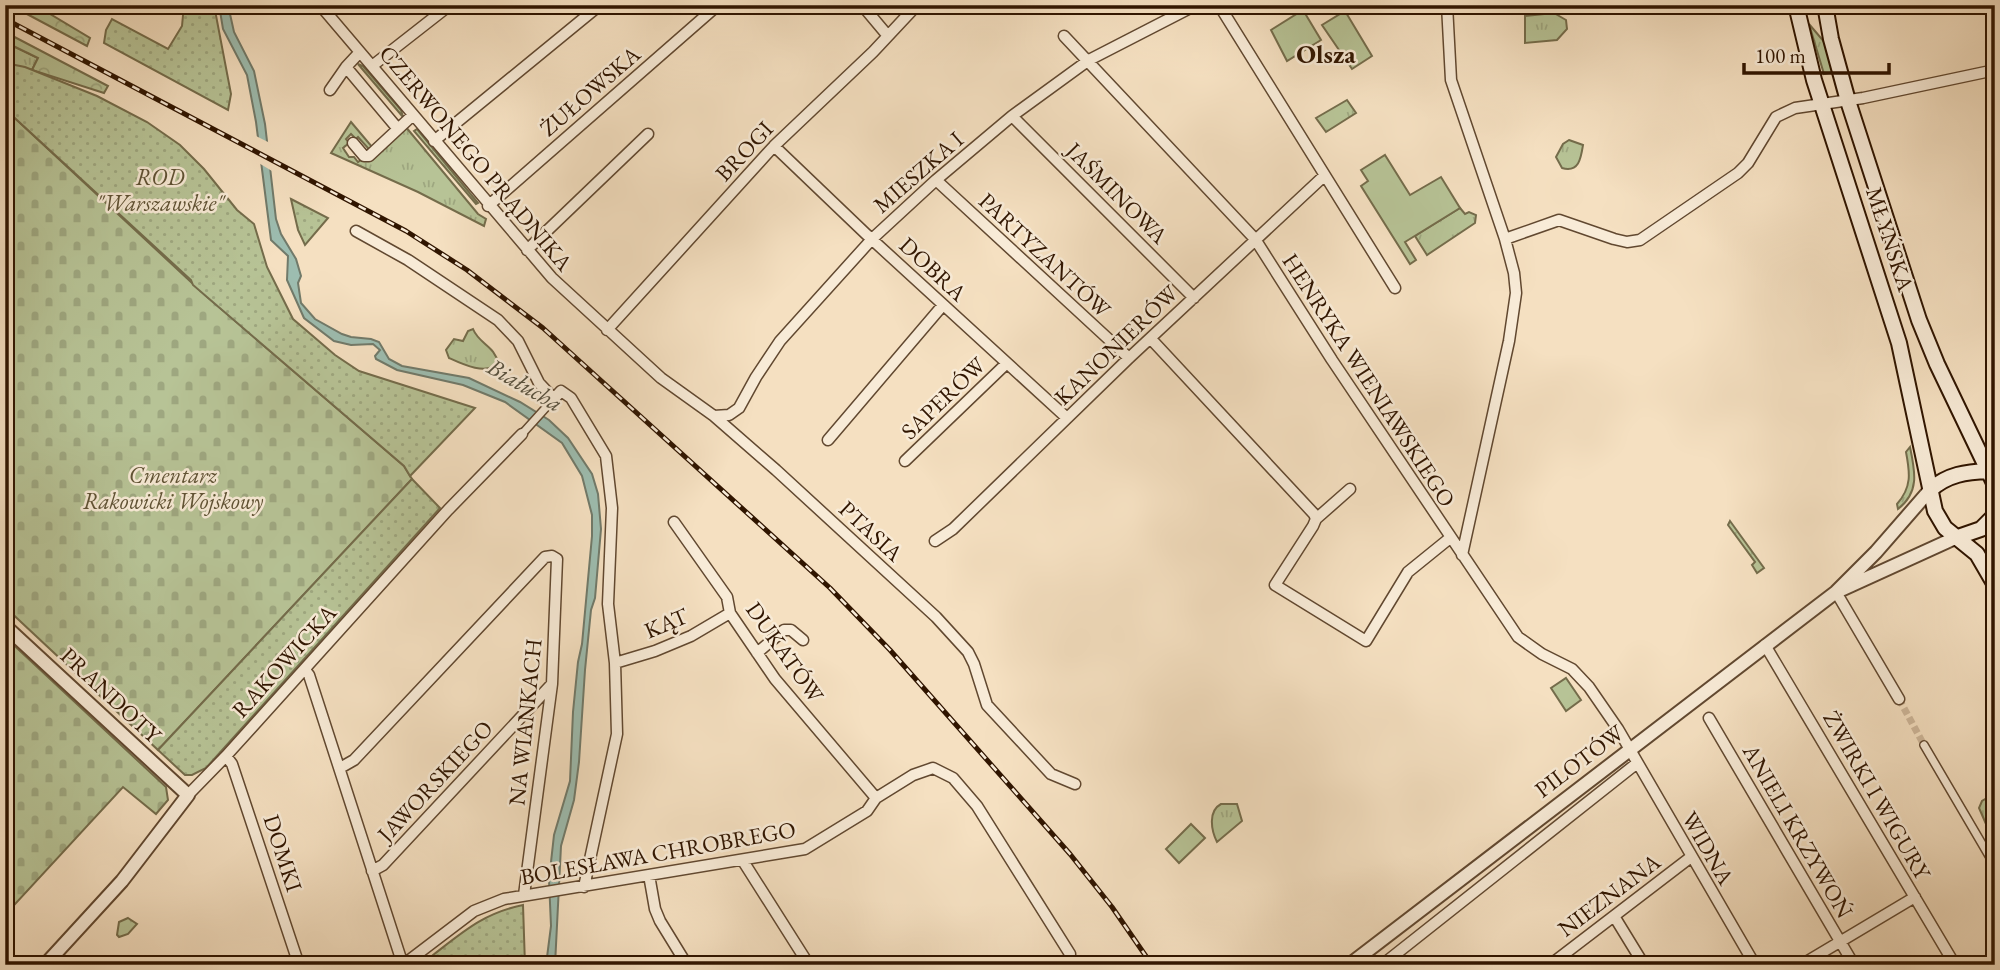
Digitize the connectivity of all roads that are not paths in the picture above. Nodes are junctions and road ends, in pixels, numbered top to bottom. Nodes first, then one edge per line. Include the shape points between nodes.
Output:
1 (450, 5) edge
2 (600, 5) edge
3 (719, 5) edge
4 (862, 5) edge
5 (917, 5) edge
6 (1219, 5) edge
7 (1447, 5) edge
8 (1796, 5) edge
9 (1825, 5) edge
10 (1190, 6) edge
11 (325, 7) edge
12 (888, 36) junction
13 (1064, 36) dead end
14 (360, 52) junction
15 (1089, 60) junction
16 (372, 65) junction
17 (346, 67) junction
18 (1995, 70) edge
19 (330, 90) dead end
20 (1848, 101) junction
21 (1822, 104) junction
22 (413, 115) junction
23 (1012, 116) junction
24 (398, 129) junction
25 (648, 134) dead end
26 (434, 141) junction
27 (353, 143) dead end
28 (774, 146) junction
29 (1324, 176) junction
30 (936, 180) junction
31 (488, 206) junction
32 (356, 231) dead end
33 (872, 239) junction
34 (1255, 239) junction
35 (1505, 239) junction
36 (527, 250) junction
37 (1395, 288) dead end
38 (1194, 298) junction
39 (943, 305) junction
40 (607, 330) junction
41 (1151, 339) junction
42 (1129, 358) junction
43 (1007, 363) junction
44 (555, 398) junction
45 (714, 416) junction
46 (1067, 418) junction
47 (522, 434) joint
48 (828, 440) dead end
49 (905, 461) dead end
50 (1993, 475) edge
51 (1350, 489) dead end
52 (1930, 490) junction
53 (1995, 515) edge
54 (1316, 519) junction
55 (674, 522) dead end
56 (1450, 538) junction
57 (1955, 538) junction
58 (935, 541) dead end
59 (1462, 555) junction
60 (1995, 584) edge
61 (1836, 592) junction
62 (730, 613) junction
63 (5, 626) edge
64 (803, 640) dead end
65 (1765, 645) junction
66 (757, 653) junction
67 (615, 663) junction
68 (305, 670) junction
69 (552, 684) junction
70 (1899, 699) tunnel mouth
71 (1709, 718) dead end
72 (1924, 745) tunnel mouth
73 (1628, 750) junction
74 (226, 756) junction
75 (1636, 764) junction
76 (340, 768) junction
77 (1075, 784) dead end
78 (188, 795) junction
79 (876, 798) junction
80 (1691, 857) junction
81 (743, 861) junction
82 (1995, 866) edge
83 (372, 870) junction
84 (649, 876) junction
85 (578, 887) junction
86 (527, 895) junction
87 (1915, 897) junction
88 (1614, 916) junction
89 (1840, 941) junction
90 (1070, 954) dead end
91 (1385, 964) edge
92 (45, 965) edge
93 (299, 965) edge
94 (403, 965) edge
95 (687, 965) edge
96 (809, 965) edge
97 (1349, 965) edge
98 (1550, 965) edge
99 (1644, 965) edge
100 (1755, 965) edge
101 (1801, 965) edge
102 (1854, 965) edge
103 (1955, 965) edge

1 - 16 street
2 - 26 street
3 - 31 street, ŻUŁOWSKA
4 - 12 street
5 - 12 street, BROGI
6 - 29 street
7 - 35 street via 1451,80
8 - 21 main road, MŁYŃSKA
9 - 20 main road, MŁYŃSKA
10 - 15 street, MIESZKA I
11 - 14 street, CZERWONEGO PRĄDNIKA
12 - 28 street, BROGI
13 - 15 street, HENRYKA WIENIAWSKIEGO
14 - 16 street, CZERWONEGO PRĄDNIKA
14 - 17 street
15 - 23 street, MIESZKA I
15 - 34 street, HENRYKA WIENIAWSKIEGO
16 - 22 street, CZERWONEGO PRĄDNIKA
17 - 19 street
17 - 24 street
18 - 20 street
20 - 21 street
20 - 50 main road, MŁYŃSKA via 1919,320
21 - 35 street via 1776,117 1738,173 1640,240 1614,239 1559,220
21 - 52 main road, MŁYŃSKA via 1899,343
22 - 24 street
22 - 26 street, CZERWONEGO PRĄDNIKA
23 - 30 street, MIESZKA I
23 - 38 street, JAŚMINOWA
24 - 27 street via 373,155 365,156
25 - 36 street
26 - 31 street, CZERWONEGO PRĄDNIKA
28 - 33 street, DOBRA
28 - 40 street, BROGI
29 - 34 street, KANONIERÓW
29 - 37 street
30 - 33 street, MIESZKA I
30 - 42 street, PARTYZANTÓW
31 - 36 street, CZERWONEGO PRĄDNIKA
32 - 44 street via 498,320 518,341 539,383
33 - 39 street, DOBRA
33 - 45 street, MIESZKA I via 780,341 739,408 723,417
34 - 38 street, KANONIERÓW
34 - 56 street, HENRYKA WIENIAWSKIEGO
35 - 59 street via 1514,273 1515,307
36 - 40 street, CZERWONEGO PRĄDNIKA
38 - 41 street, KANONIERÓW
39 - 43 street, DOBRA
39 - 48 street
40 - 45 street, PTASIA via 661,378
41 - 42 street, KANONIERÓW
41 - 54 street
42 - 46 street, KANONIERÓW
43 - 46 street, DOBRA
43 - 49 street, SAPERÓW
44 - 47 street, RAKOWICKA
44 - 67 street via 571,398 606,456 612,528 608,604
45 - 77 street, PTASIA via 955,636 974,664 987,705 1051,774
46 - 58 street, KANONIERÓW
47 - 68 street, RAKOWICKA
50 - 52 main road via 1955,474
51 - 54 street
52 - 57 main road, MŁYŃSKA via 1938,518
52 - 61 street, PILOTÓW
53 - 57 main road via 1980,529
54 - 56 street via 1275,585 1366,642 1408,572
55 - 62 street, DUKATÓW via 727,597
56 - 59 street, HENRYKA WIENIAWSKIEGO
57 - 60 main road, MŁYŃSKA via 1977,554
57 - 61 street, PILOTÓW
59 - 73 street, HENRYKA WIENIAWSKIEGO via 1518,638 1582,679
61 - 65 street, PILOTÓW
61 - 70 street
62 - 66 street, DUKATÓW
62 - 67 street, KĄT via 691,636
63 - 78 street, PRANDOTY
64 - 66 street via 784,630
65 - 73 street, PILOTÓW
65 - 87 street, ŻWIRKI I WIGURY
66 - 79 street, DUKATÓW
67 - 85 street via 617,734
68 - 74 street, RAKOWICKA
68 - 76 street
69 - 76 street, NA WIANKACH via 557,559 552,556 545,557 355,760
69 - 83 street, JAWORSKIEGO via 383,865
69 - 86 street, NA WIANKACH
71 - 89 street, ANIELI KRZYWOŃ
72 - 82 street
73 - 75 street, WIDNA
73 - 97 street, PILOTÓW
74 - 78 street, RAKOWICKA
74 - 93 street, DOMKI
75 - 80 street, WIDNA
75 - 91 street, PILOTÓW
76 - 83 street
78 - 92 street, RAKOWICKA via 122,881
79 - 81 street, BOLESŁAWA CHROBREGO via 867,811 806,849
79 - 90 street, BOLESŁAWA CHROBREGO via 923,770 933,768 953,778 977,806
80 - 88 street, NIEZNANA
80 - 100 street, WIDNA
81 - 84 street, BOLESŁAWA CHROBREGO
81 - 96 street
83 - 94 street
84 - 85 street, BOLESŁAWA CHROBREGO
84 - 95 street via 660,921
85 - 86 street, BOLESŁAWA CHROBREGO
86 - 94 street, BOLESŁAWA CHROBREGO via 482,907
87 - 89 street
87 - 103 street, ŻWIRKI I WIGURY
88 - 98 street, NIEZNANA
88 - 99 street
89 - 101 street
89 - 102 street, ANIELI KRZYWOŃ

